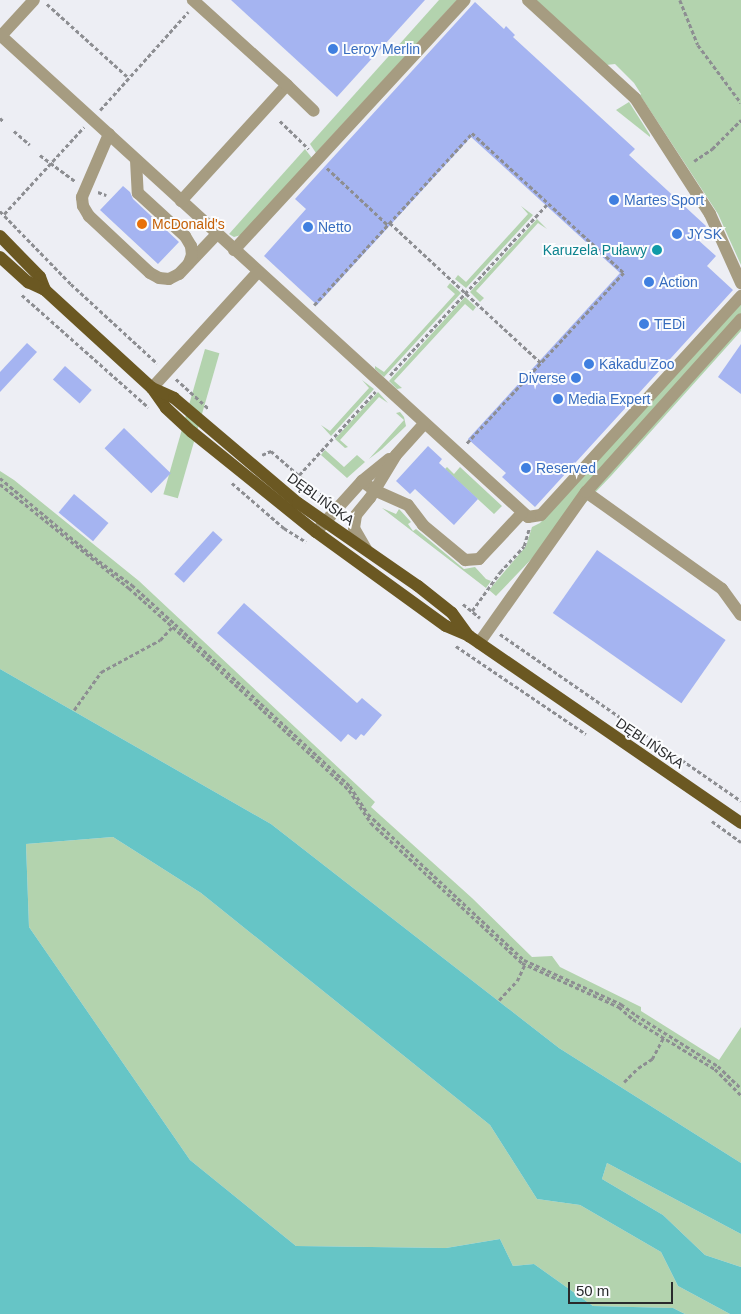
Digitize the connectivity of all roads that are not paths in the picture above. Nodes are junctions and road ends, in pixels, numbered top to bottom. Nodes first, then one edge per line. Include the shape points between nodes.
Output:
1 (34, 0) edge
2 (464, 0) edge
3 (528, 0) edge
4 (195, 2) edge
5 (0, 36) edge
6 (287, 86) junction
7 (314, 111) dead end
8 (108, 134) junction
9 (136, 160) junction
10 (181, 201) junction
11 (217, 234) junction
12 (0, 236) edge
13 (234, 250) junction
14 (0, 257) edge
15 (188, 265) junction
16 (258, 272) junction
17 (741, 283) edge
18 (45, 290) junction
19 (741, 296) edge
20 (741, 319) edge
21 (152, 388) junction
22 (424, 424) junction
23 (396, 455) junction
24 (362, 481) junction
25 (374, 490) junction
26 (586, 492) junction
27 (356, 515) junction
28 (527, 515) junction
29 (325, 522) junction
30 (339, 531) junction
31 (316, 532) junction
32 (328, 541) junction
33 (368, 551) junction
34 (741, 615) edge
35 (474, 640) junction
36 (741, 823) edge

1 - 5 lane
2 - 13 lane
3 - 17 lane via 635,98 710,214
4 - 6 lane
5 - 8 lane
6 - 7 lane
6 - 10 lane
8 - 9 lane
8 - 15 lane via 82,197 89,216 159,278 169,279
9 - 10 lane
9 - 15 lane via 138,193 185,236 192,255
10 - 11 lane
11 - 13 lane
11 - 15 lane
12 - 18 main road, DĘBLIŃSKA via 40,277
13 - 16 lane
14 - 18 main road, DĘBLIŃSKA via 28,282
16 - 21 lane
16 - 22 lane
18 - 21 main road, DĘBLIŃSKA
19 - 28 lane via 541,515
20 - 26 lane
21 - 29 main road, DĘBLIŃSKA via 174,398
21 - 31 main road, DĘBLIŃSKA via 166,408 192,432
22 - 23 lane
22 - 28 lane
23 - 24 lane
23 - 25 lane
24 - 25 lane
24 - 29 lane
25 - 27 lane
25 - 28 lane via 408,505 423,525 465,560 479,559
26 - 34 lane via 722,589
26 - 35 lane
27 - 30 lane
27 - 33 lane via 354,528
29 - 30 main road, DĘBLIŃSKA
29 - 31 lane
30 - 32 lane
30 - 33 main road, DĘBLIŃSKA
31 - 32 main road, DĘBLIŃSKA
32 - 35 main road, DĘBLIŃSKA via 446,626
33 - 35 main road, DĘBLIŃSKA via 452,613
35 - 36 main road, DĘBLIŃSKA

